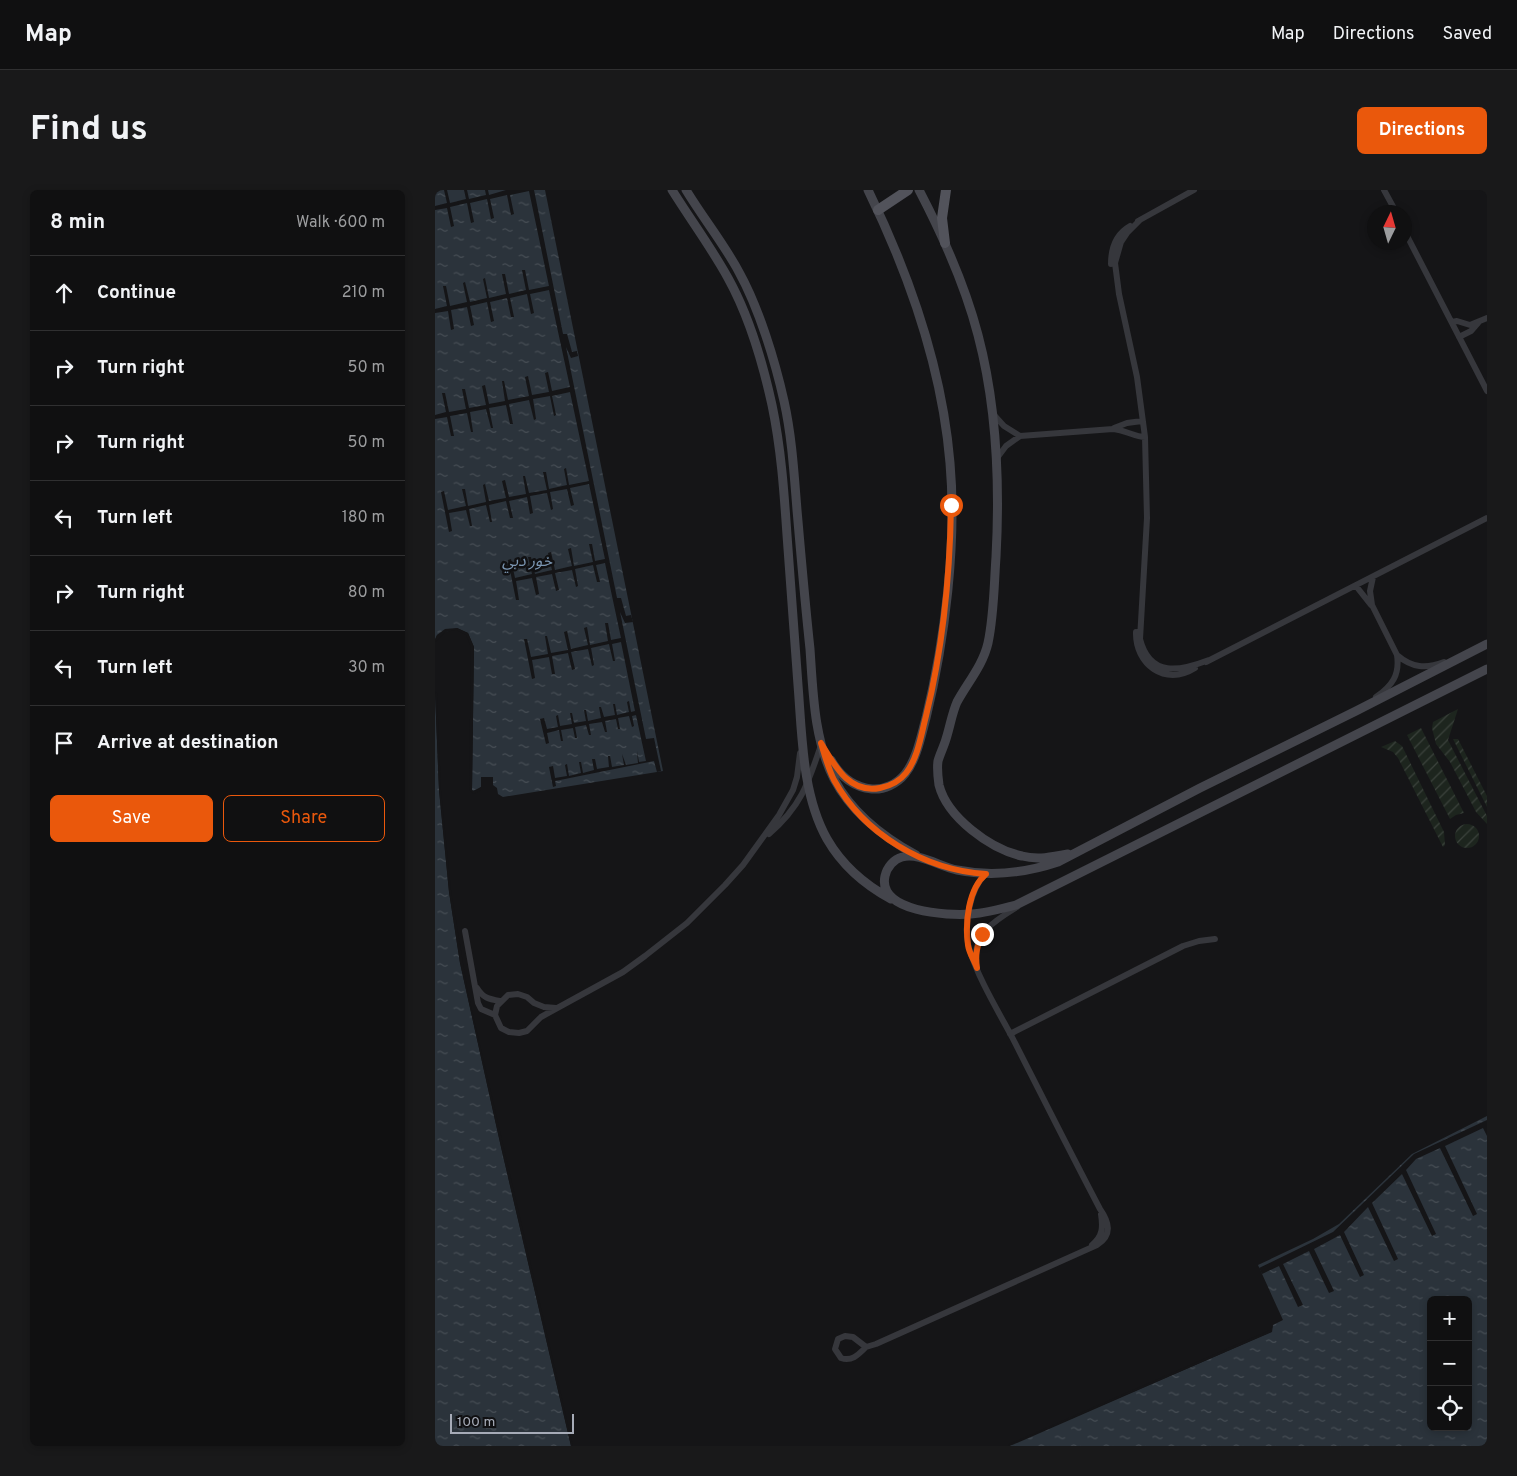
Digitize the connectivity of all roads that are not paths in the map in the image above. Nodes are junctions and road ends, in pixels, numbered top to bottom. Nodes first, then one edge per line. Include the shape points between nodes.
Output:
1 (672, 190) edge
2 (686, 190) edge
3 (868, 190) edge
4 (908, 190) edge
5 (919, 190) edge
6 (946, 190) edge
7 (1194, 190) edge
8 (1384, 190) edge
9 (1392, 205) edge
10 (878, 210) junction
11 (945, 243) junction
12 (1412, 244) edge
13 (1487, 318) edge
14 (1452, 322) junction
15 (1479, 322) junction
16 (1459, 336) junction
17 (1487, 391) edge
18 (992, 412) junction
19 (1142, 421) junction
20 (1113, 429) junction
21 (1019, 436) junction
22 (1145, 437) junction
23 (996, 459) junction
24 (1487, 518) edge
25 (1373, 577) junction
26 (1356, 586) junction
27 (1372, 606) junction
28 (1487, 644) edge
29 (1475, 650) junction
30 (1397, 655) junction
31 (1487, 669) edge
32 (1356, 711) junction
33 (801, 724) junction
34 (821, 743) junction
35 (808, 783) junction
36 (759, 844) junction
37 (1081, 851) junction
38 (918, 857) junction
39 (986, 874) junction
40 (1032, 898) junction
41 (893, 900) junction
42 (969, 914) junction
43 (465, 931) dead end
44 (1215, 939) dead end
45 (977, 968) junction
46 (475, 984) junction
47 (500, 1001) junction
48 (556, 1008) junction
49 (495, 1016) junction
50 (1010, 1034) junction
51 (866, 1347) junction

1 - 33 main road via 740,302 772,403 782,470
2 - 34 main road via 747,287 784,400 792,451 814,702
3 - 10 main road
4 - 10 main road
5 - 11 main road
6 - 11 main road via 942,218
7 - 19 street via 1140,220 1123,237 1117,252 1115,268 1131,344
8 - 9 street
10 - 34 main road via 925,334 947,427 951,512 943,630 932,692 916,753 906,773 897,782 875,789 852,784 835,767
11 - 18 main road via 978,335
12 - 14 street
13 - 15 street
14 - 15 street
14 - 16 street
15 - 16 street via 1471,331
16 - 17 street
18 - 21 street
18 - 23 main road
19 - 20 street
19 - 22 street
20 - 21 street
20 - 22 street
21 - 23 street
22 - 26 street via 1147,518 1136,640 1140,656 1151,668 1166,674 1183,674
23 - 37 main road via 997,538 988,644 980,666 956,704 938,762 939,783 945,802 960,819 1006,851 1040,858
24 - 25 street
25 - 26 street
25 - 27 street via 1370,591
26 - 27 street
27 - 30 street
28 - 29 main road
29 - 30 street via 1428,667 1411,665
29 - 32 main road
30 - 32 street via 1397,671 1390,686
31 - 40 main road
32 - 37 main road
33 - 35 main road
33 - 36 street via 800,764 793,790
34 - 35 street
34 - 38 main road via 834,779 856,810 884,836
35 - 36 street via 793,808
35 - 41 main road via 815,812 833,849 873,889
36 - 48 street via 719,892 666,940 623,972
37 - 39 main road via 1039,869
38 - 39 main road via 955,870
38 - 41 main road via 901,857 888,868 885,885
39 - 42 street via 979,880
40 - 42 main road via 998,910
40 - 45 street via 989,925 977,945
41 - 42 main road via 926,911
42 - 45 street via 968,947
43 - 46 street
44 - 50 street via 1183,946
45 - 50 street
46 - 47 street via 481,994
46 - 49 street via 481,1008
47 - 48 street via 508,995 518,994 544,1007
47 - 49 street
48 - 49 street via 527,1031 519,1033 501,1028
50 - 51 street via 1109,1231 1103,1242
51 - 51 street via 853,1337 845,1336 839,1339 835,1349 841,1358 849,1360

